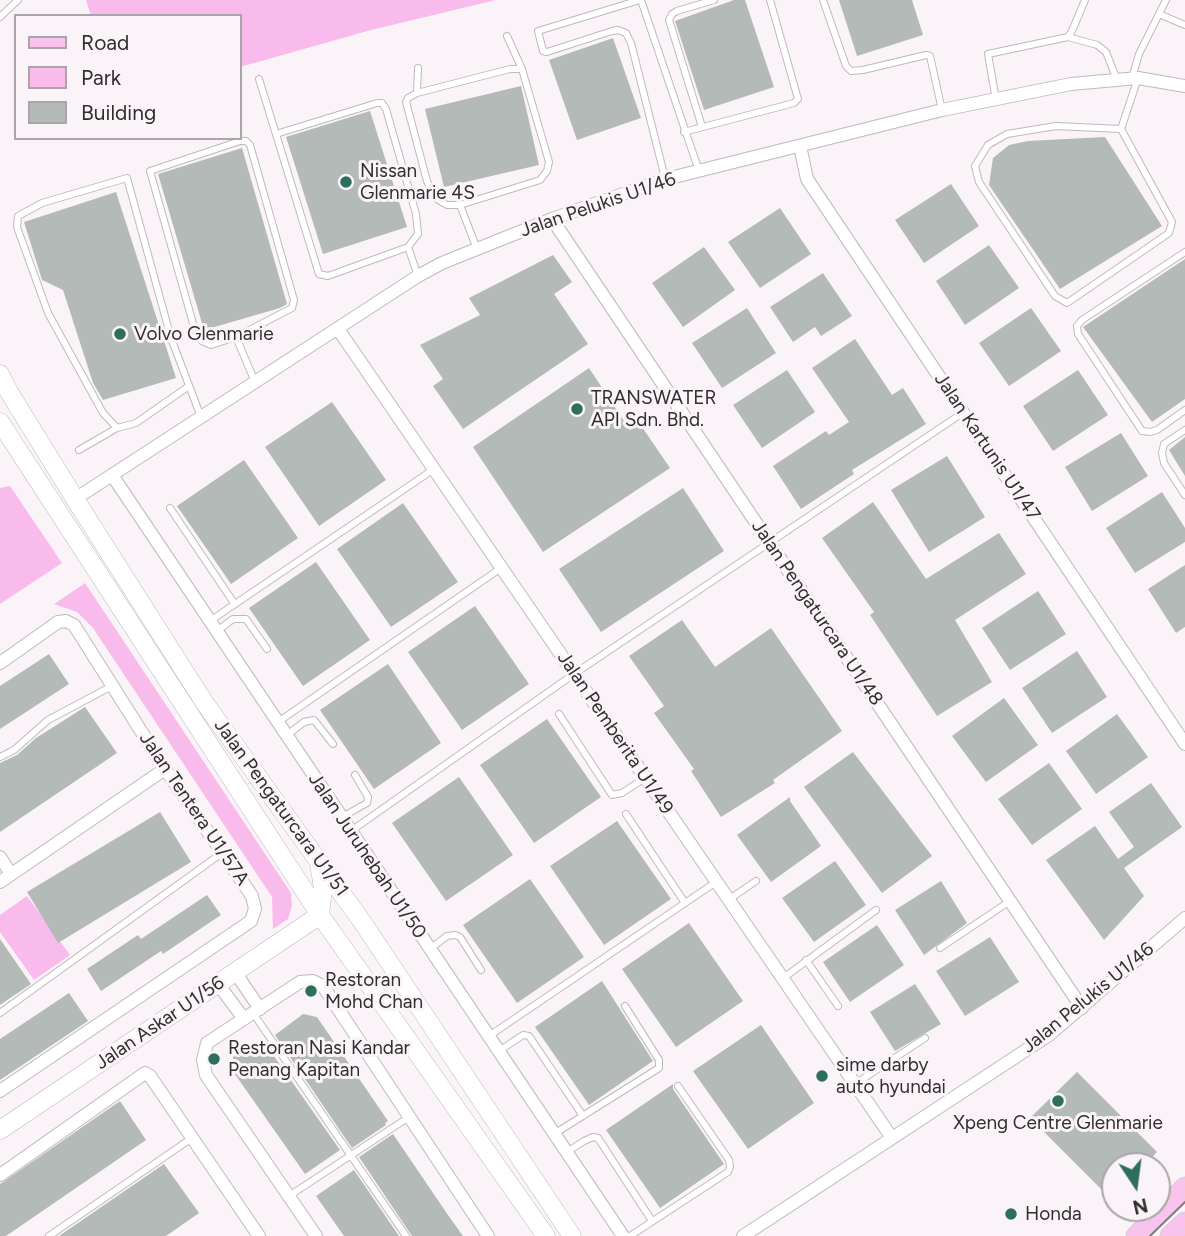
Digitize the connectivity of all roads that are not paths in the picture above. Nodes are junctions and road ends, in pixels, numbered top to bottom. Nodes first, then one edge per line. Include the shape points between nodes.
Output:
1 (18, 0) edge
2 (640, 0) edge
3 (714, 0) edge
4 (770, 0) edge
5 (823, 0) edge
6 (1086, 0) edge
7 (1166, 0) edge
8 (1159, 14) junction
9 (0, 17) edge
10 (1185, 25) edge
11 (507, 36) dead end
12 (1068, 37) junction
13 (418, 68) dead end
14 (522, 69) junction
15 (1135, 78) junction
16 (259, 79) dead end
17 (1116, 79) junction
18 (1185, 86) edge
19 (417, 93) junction
20 (996, 100) junction
21 (942, 110) junction
22 (702, 127) junction
23 (1121, 129) junction
24 (684, 132) junction
25 (276, 134) junction
26 (800, 146) junction
27 (699, 171) junction
28 (666, 179) junction
29 (460, 205) junction
30 (552, 219) junction
31 (408, 247) junction
32 (477, 249) junction
33 (1185, 252) edge
34 (418, 276) junction
35 (338, 329) junction
36 (236, 338) junction
37 (0, 374) edge
38 (255, 382) junction
39 (189, 386) junction
40 (1185, 410) edge
41 (964, 412) junction
42 (201, 417) junction
43 (0, 422) edge
44 (117, 428) junction
45 (1185, 430) edge
46 (79, 450) dead end
47 (434, 469) junction
48 (112, 475) junction
49 (1185, 495) edge
50 (75, 499) junction
51 (170, 508) dead end
52 (769, 542) junction
53 (501, 568) junction
54 (234, 603) junction
55 (213, 626) junction
56 (267, 649) dead end
57 (0, 663) edge
58 (574, 674) junction
59 (113, 685) junction
60 (559, 713) dead end
61 (278, 722) junction
62 (287, 735) junction
63 (333, 744) dead end
64 (1185, 744) edge
65 (0, 757) edge
66 (165, 769) junction
67 (355, 775) dead end
68 (645, 778) junction
69 (626, 814) dead end
70 (342, 817) junction
71 (351, 831) junction
72 (222, 853) junction
73 (0, 858) edge
74 (318, 859) junction
75 (12, 874) junction
76 (0, 881) edge
77 (756, 881) dead end
78 (716, 882) junction
79 (309, 898) junction
80 (729, 900) junction
81 (1010, 901) junction
82 (685, 904) junction
83 (876, 910) dead end
84 (320, 915) junction
85 (1185, 918) edge
86 (363, 923) junction
87 (304, 926) junction
88 (334, 935) junction
89 (940, 948) dead end
90 (430, 949) junction
91 (806, 960) junction
92 (481, 970) dead end
93 (235, 972) junction
94 (782, 979) junction
95 (218, 984) junction
96 (625, 1006) dead end
97 (838, 1006) dead end
98 (1082, 1008) junction
99 (0, 1013) edge
100 (252, 1014) junction
101 (489, 1037) junction
102 (925, 1038) dead end
103 (499, 1051) junction
104 (855, 1084) junction
105 (678, 1086) dead end
106 (0, 1091) edge
107 (583, 1116) junction
108 (409, 1117) junction
109 (0, 1130) edge
110 (554, 1134) junction
111 (192, 1138) junction
112 (892, 1138) junction
113 (566, 1152) junction
114 (351, 1155) junction
115 (0, 1175) edge
116 (1185, 1187) edge
117 (289, 1196) junction
118 (652, 1221) junction
119 (1185, 1222) edge
120 (253, 1234) edge
121 (48, 1236) edge
122 (316, 1236) edge
123 (407, 1236) edge
124 (488, 1236) edge
125 (546, 1236) edge
126 (572, 1236) edge
127 (623, 1236) edge
128 (630, 1236) edge
129 (743, 1236) edge
130 (1136, 1236) edge
131 (1170, 1236) edge

1 - 9 lane
2 - 24 lane
2 - 28 lane via 538,30 547,52 618,30 626,33
3 - 22 lane via 677,11 669,20
4 - 22 lane via 798,99
5 - 21 lane via 851,71 930,56
6 - 12 lane
7 - 8 lane
8 - 10 lane
8 - 15 lane via 1139,54
11 - 14 lane
12 - 17 lane via 1106,52
12 - 20 lane via 988,54
13 - 19 lane
14 - 19 lane
14 - 29 lane via 549,162 547,171 540,180
15 - 17 street, Jalan Pelukis U1/46
15 - 18 street, Jalan Pelukis U1/46
15 - 23 lane
16 - 25 lane
17 - 20 street, Jalan Pelukis U1/46
19 - 29 lane via 408,98 406,110 427,181 435,198 447,205
20 - 21 street, Jalan Pelukis U1/46
21 - 26 street, Jalan Pelukis U1/46
22 - 24 lane
23 - 23 lane via 1056,126 1007,134 988,145 975,166 979,182 1055,296 1067,303 1169,233 1172,222
24 - 27 lane
25 - 31 lane via 319,274 328,276
25 - 31 lane via 382,103 416,214 418,234
26 - 27 street, Jalan Pelukis U1/46
26 - 41 street, Jalan Kartunis U1/47 via 807,179
27 - 28 street, Jalan Pelukis U1/46
28 - 30 street, Jalan Pelukis U1/46
29 - 32 lane
30 - 32 street, Jalan Pelukis U1/46
30 - 52 street, Jalan Pengaturcara U1/48
31 - 34 lane
32 - 34 street, Jalan Pelukis U1/46
33 - 40 lane via 1077,326 1142,431 1157,430
34 - 35 street, Jalan Pelukis U1/46
35 - 38 street, Jalan Pelukis U1/46
35 - 47 street, Jalan Pemberita U1/49
36 - 36 lane via 211,345 197,334 150,170 246,141 294,300 292,308
36 - 38 lane
37 - 50 main road, Jalan Pengaturcara U1/51
38 - 42 street, Jalan Pelukis U1/46
39 - 42 lane
39 - 44 lane via 136,423
39 - 44 lane via 171,338 127,178 42,203 18,216 17,227 44,305 103,413
41 - 52 lane
41 - 64 street, Jalan Kartunis U1/47
42 - 48 street, Jalan Pelukis U1/46
43 - 79 main road, Jalan Pengaturcara U1/51
44 - 46 lane
45 - 49 lane via 1164,444 1162,453
47 - 53 street, Jalan Pemberita U1/49
47 - 54 lane
48 - 50 street, Jalan Pelukis U1/46
48 - 55 street, Jalan Juruhebah U1/50
50 - 74 main road, Jalan Pengaturcara U1/51 via 204,702
51 - 54 lane
52 - 58 lane
52 - 81 street, Jalan Pengaturcara U1/48
53 - 58 street, Jalan Pemberita U1/49
53 - 61 lane
54 - 55 lane
55 - 56 lane via 246,619
55 - 61 street, Jalan Juruhebah U1/50
57 - 59 street, Jalan Tentera U1/57A via 66,621 74,625
58 - 68 street, Jalan Pemberita U1/49
58 - 71 lane
59 - 65 lane via 48,720
59 - 66 street, Jalan Tentera U1/57A
60 - 68 lane via 612,795
61 - 62 street, Jalan Juruhebah U1/50
62 - 63 lane via 314,720
62 - 70 street, Jalan Juruhebah U1/50
66 - 72 street, Jalan Tentera U1/57A
66 - 75 street
67 - 70 lane via 368,803
68 - 78 street, Jalan Pemberita U1/49
69 - 82 lane
70 - 71 street, Jalan Juruhebah U1/50
71 - 90 street, Jalan Juruhebah U1/50
72 - 99 lane
72 - 106 street, Jalan Tentera U1/57A via 252,896 255,909 251,921
73 - 75 street
74 - 84 main road via 323,888
74 - 86 main road, Jalan Pengaturcara U1/51
75 - 76 street
77 - 80 lane
78 - 80 street, Jalan Pemberita U1/49
78 - 82 lane
79 - 84 main road, Jalan Pengaturcara U1/51
79 - 87 main road
80 - 94 street, Jalan Pemberita U1/49
81 - 89 lane
81 - 98 street, Jalan Pengaturcara U1/48
82 - 101 lane
83 - 91 lane
84 - 86 main road
84 - 87 main road, Jalan Askar U1/56
84 - 88 main road, Jalan Pengaturcara U1/51
85 - 98 street, Jalan Pelukis U1/46
86 - 126 main road, Jalan Pengaturcara U1/51
87 - 88 main road
87 - 93 main road, Jalan Askar U1/56
88 - 125 main road, Jalan Pengaturcara U1/51
90 - 92 lane via 447,936 460,937
90 - 101 street, Jalan Juruhebah U1/50
91 - 94 lane
91 - 97 lane
93 - 95 main road, Jalan Askar U1/56
93 - 100 street
94 - 104 street, Jalan Pemberita U1/49
95 - 100 street
95 - 109 main road, Jalan Askar U1/56
96 - 107 lane via 659,1059 659,1068
98 - 112 street, Jalan Pelukis U1/46 via 1049,1035
100 - 108 street via 300,982 323,986
100 - 114 lane
100 - 117 street via 207,1043 202,1060 206,1075
101 - 103 street, Jalan Juruhebah U1/50
102 - 104 lane
103 - 107 lane via 523,1035 529,1036
103 - 110 street, Jalan Juruhebah U1/50
104 - 112 street, Jalan Pemberita U1/49
105 - 118 lane via 730,1167
107 - 110 lane
108 - 114 lane
108 - 124 street
110 - 113 street, Jalan Juruhebah U1/50
111 - 115 street via 145,1077
111 - 120 street
111 - 121 lane
112 - 129 street, Jalan Pelukis U1/46
113 - 118 lane via 584,1140 598,1138
113 - 127 street, Jalan Juruhebah U1/50
114 - 117 lane
114 - 123 lane
116 - 130 main road
117 - 122 street
118 - 128 lane
119 - 131 main road

